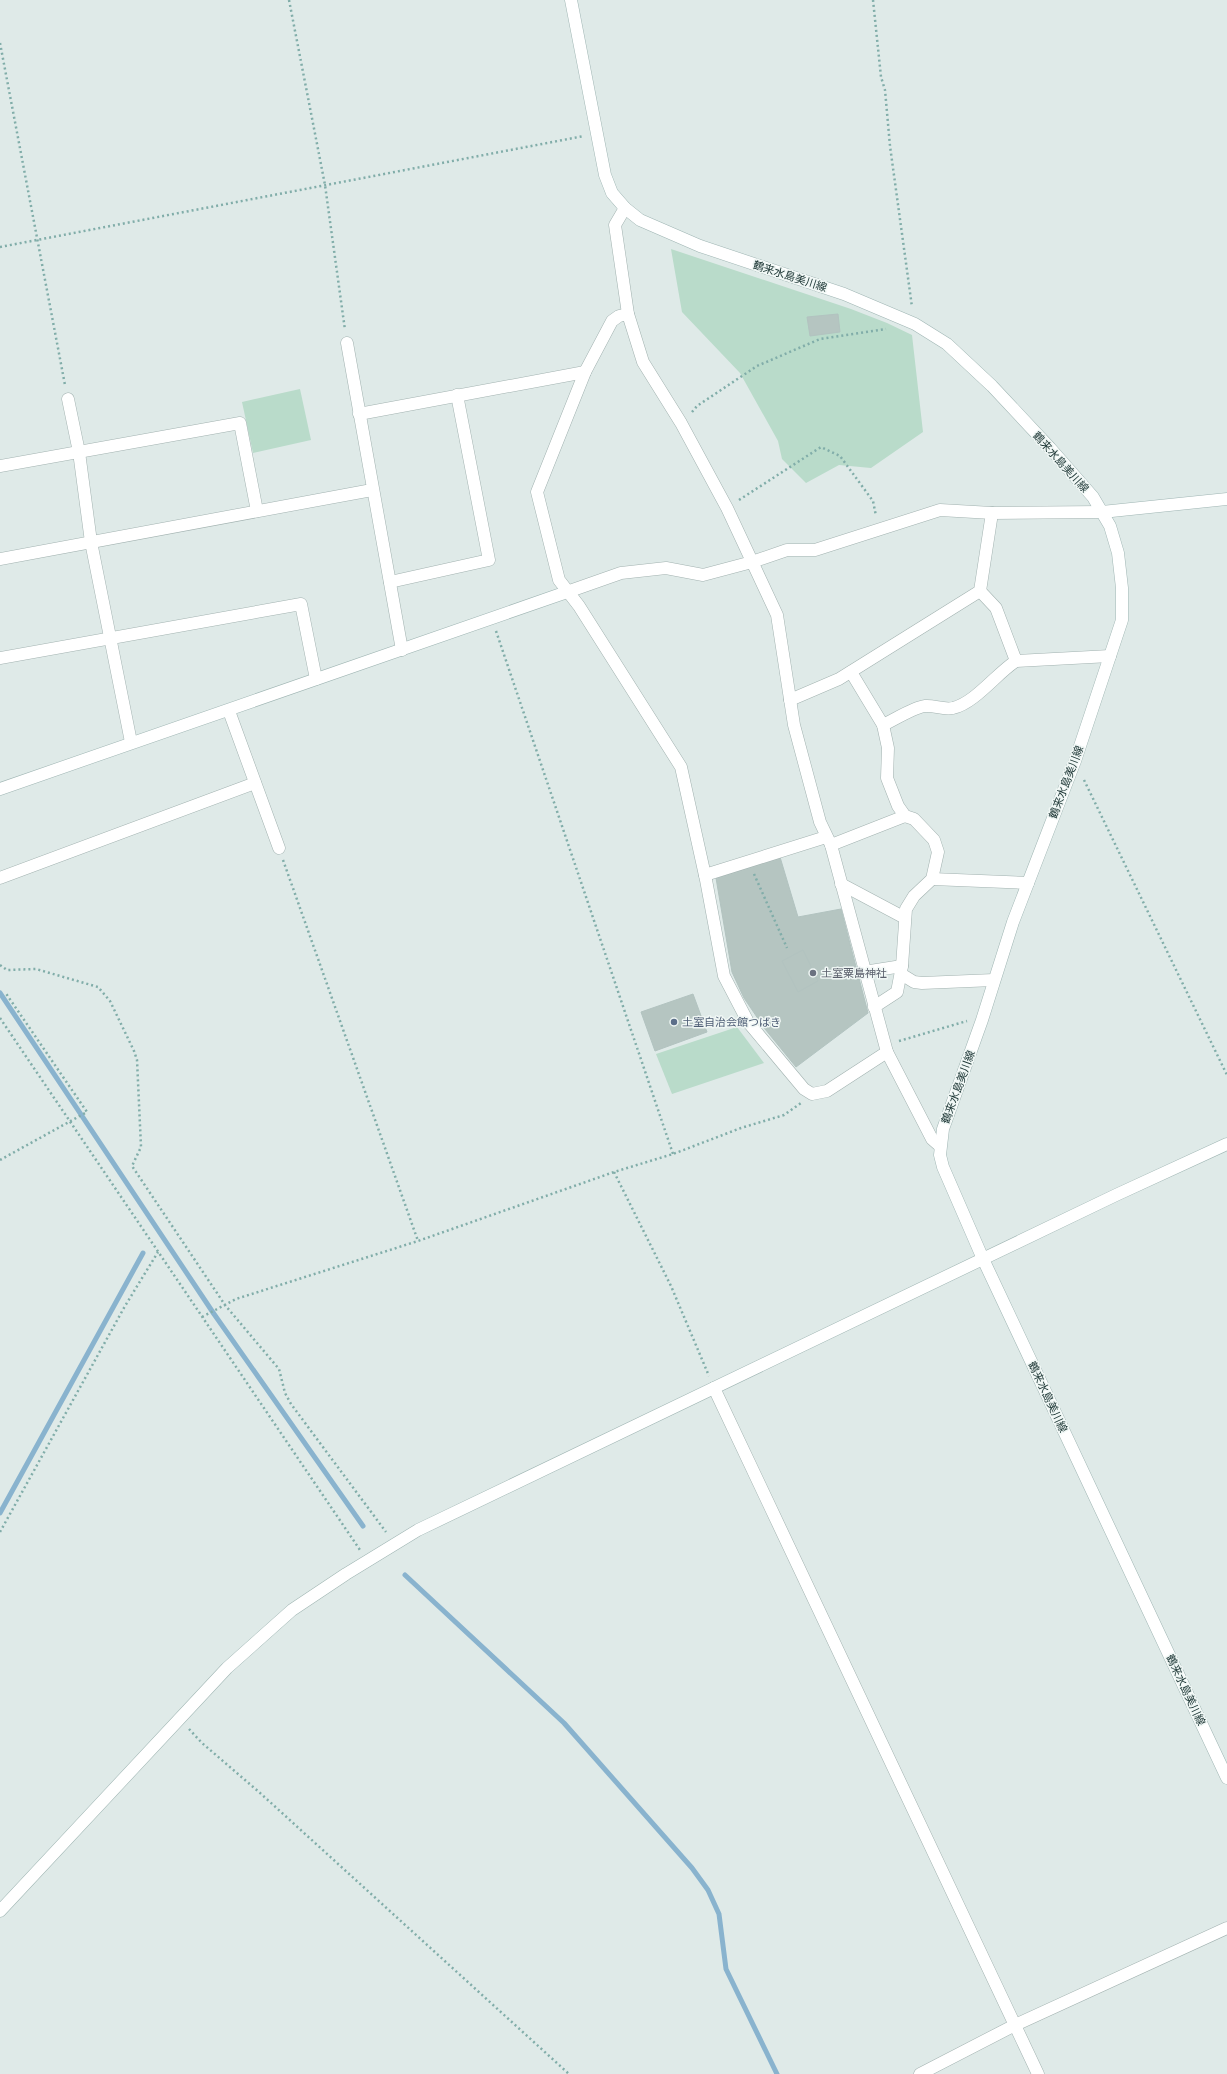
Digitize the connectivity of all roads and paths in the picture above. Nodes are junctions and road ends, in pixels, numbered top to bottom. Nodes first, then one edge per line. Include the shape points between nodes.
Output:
1 (289, 0) edge
2 (570, 0) edge
3 (873, 0) edge
4 (0, 43) edge
5 (596, 134) junction
6 (325, 185) junction
7 (625, 208) junction
8 (38, 240) junction
9 (0, 247) edge
10 (628, 314) junction
11 (915, 324) junction
12 (891, 328) dead end
13 (347, 343) joint
14 (585, 372) junction
15 (457, 395) junction
16 (68, 399) joint
17 (359, 414) junction
18 (681, 423) junction
19 (79, 452) junction
20 (0, 466) edge
21 (372, 490) junction
22 (1227, 499) edge
23 (727, 508) junction
24 (257, 511) junction
25 (1102, 512) junction
26 (992, 513) junction
27 (879, 530) junction
28 (91, 542) junction
29 (0, 559) edge
30 (752, 562) junction
31 (390, 582) junction
32 (980, 591) junction
33 (567, 592) junction
34 (492, 620) junction
35 (110, 638) junction
36 (402, 650) junction
37 (1110, 656) junction
38 (0, 658) edge
39 (1016, 660) junction
40 (851, 672) junction
41 (316, 679) junction
42 (790, 700) junction
43 (229, 711) junction
44 (883, 725) junction
45 (131, 742) junction
46 (1075, 761) junction
47 (255, 783) junction
48 (0, 789) edge
49 (905, 816) junction
50 (829, 841) junction
51 (279, 848) joint
52 (748, 861) junction
53 (705, 875) junction
54 (0, 878) edge
55 (932, 879) junction
56 (1028, 883) junction
57 (841, 884) junction
58 (905, 918) junction
59 (787, 948) dead end
60 (0, 965) edge
61 (901, 970) junction
62 (864, 972) junction
63 (994, 980) junction
64 (5, 992) dead end
65 (874, 1007) junction
66 (983, 1016) junction
67 (0, 1018) edge
68 (886, 1048) junction
69 (1227, 1075) edge
70 (812, 1094) junction
71 (70, 1122) junction
72 (1227, 1144) edge
73 (940, 1146) junction
74 (673, 1154) junction
75 (0, 1160) edge
76 (614, 1172) junction
77 (418, 1241) junction
78 (158, 1252) junction
79 (983, 1259) junction
80 (225, 1305) junction
81 (202, 1317) junction
82 (714, 1388) junction
83 (0, 1532) edge
84 (395, 1544) junction
85 (367, 1560) junction
86 (180, 1718) junction
87 (1227, 1778) edge
88 (0, 1911) edge
89 (1227, 1928) edge
90 (1015, 2025) junction
91 (569, 2074) edge
92 (920, 2074) edge
93 (1038, 2074) edge

1 - 6 path
2 - 5 street, 鶴来水島美川線
3 - 11 path
4 - 8 path
5 - 6 path
5 - 7 street, 鶴来水島美川線 via 609,187
6 - 8 path
6 - 13 path
7 - 10 street via 615,225
7 - 11 street, 鶴来水島美川線 via 640,220 700,246 844,294
8 - 9 path
8 - 16 path
10 - 14 street via 612,321
10 - 18 street via 643,362
11 - 25 street, 鶴来水島美川線 via 947,344 992,386 1093,497
12 - 18 path via 820,339 757,366 697,406
13 - 17 street
14 - 15 street
14 - 33 street via 537,492 559,580
15 - 17 street
15 - 31 street via 489,560
16 - 19 street
17 - 21 street
18 - 23 street
19 - 20 street
19 - 24 street via 240,423
19 - 28 street
21 - 24 street
21 - 31 street
22 - 25 street
23 - 27 path via 820,447 840,456 872,501
23 - 30 street
24 - 28 street
25 - 26 street
25 - 37 street, 鶴来水島美川線 via 1110,526 1118,553 1122,588 1122,620
26 - 27 street via 940,510
26 - 32 street
27 - 30 street via 815,550 787,550
28 - 29 street
28 - 35 street
30 - 33 street via 703,575 666,568 621,573
30 - 42 street via 777,615
31 - 36 street
32 - 39 street via 996,608
32 - 40 street
33 - 34 street
33 - 53 street via 579,606 682,768
34 - 36 street
34 - 74 path
35 - 38 street
35 - 41 street via 301,604
35 - 45 street
36 - 41 street
37 - 39 street
37 - 46 street, 鶴来水島美川線
39 - 44 street via 982,691 954,708 925,706
40 - 42 street
40 - 44 street
41 - 43 street
42 - 50 street via 794,725 818,814
43 - 45 street
43 - 47 street
44 - 49 street via 888,748 887,778 898,806
45 - 48 street
46 - 56 street, 鶴来水島美川線
46 - 69 path
47 - 51 street
47 - 54 street
49 - 50 street
49 - 55 street via 914,819 934,840 938,852
50 - 52 street
50 - 57 street
51 - 77 path
52 - 53 street
52 - 59 path
53 - 70 street via 724,976 748,1022 804,1089
55 - 56 street
55 - 58 street via 914,896 906,909
56 - 63 street, 鶴来水島美川線
57 - 58 street
57 - 62 street
58 - 61 street
60 - 80 path via 7,970 36,969 98,987 105,993 137,1060 141,1147 132,1166
61 - 62 street
61 - 63 street via 914,982 922,983
61 - 65 street via 897,992
62 - 65 street
63 - 66 street, 鶴来水島美川線
64 - 71 path via 87,1112
65 - 68 street
66 - 68 path
66 - 73 street, 鶴来水島美川線 via 942,1129
67 - 71 path
68 - 70 street via 827,1091
68 - 73 street via 932,1139
70 - 74 path via 784,1115 740,1128
71 - 75 path
71 - 78 path
72 - 79 street
73 - 79 street, 鶴来水島美川線 via 943,1168
74 - 76 path
76 - 77 path
76 - 82 path via 671,1286
77 - 80 path via 236,1299
78 - 81 path
78 - 83 path via 125,1306
79 - 82 street
79 - 87 street, 鶴来水島美川線
80 - 81 path
80 - 84 path via 279,1369 291,1404
81 - 85 path
82 - 84 street via 425,1526
82 - 90 street
84 - 85 street
85 - 86 street via 292,1610 227,1668
86 - 88 street
86 - 91 path via 202,1743 265,1797
89 - 90 street
90 - 92 street
90 - 93 street

